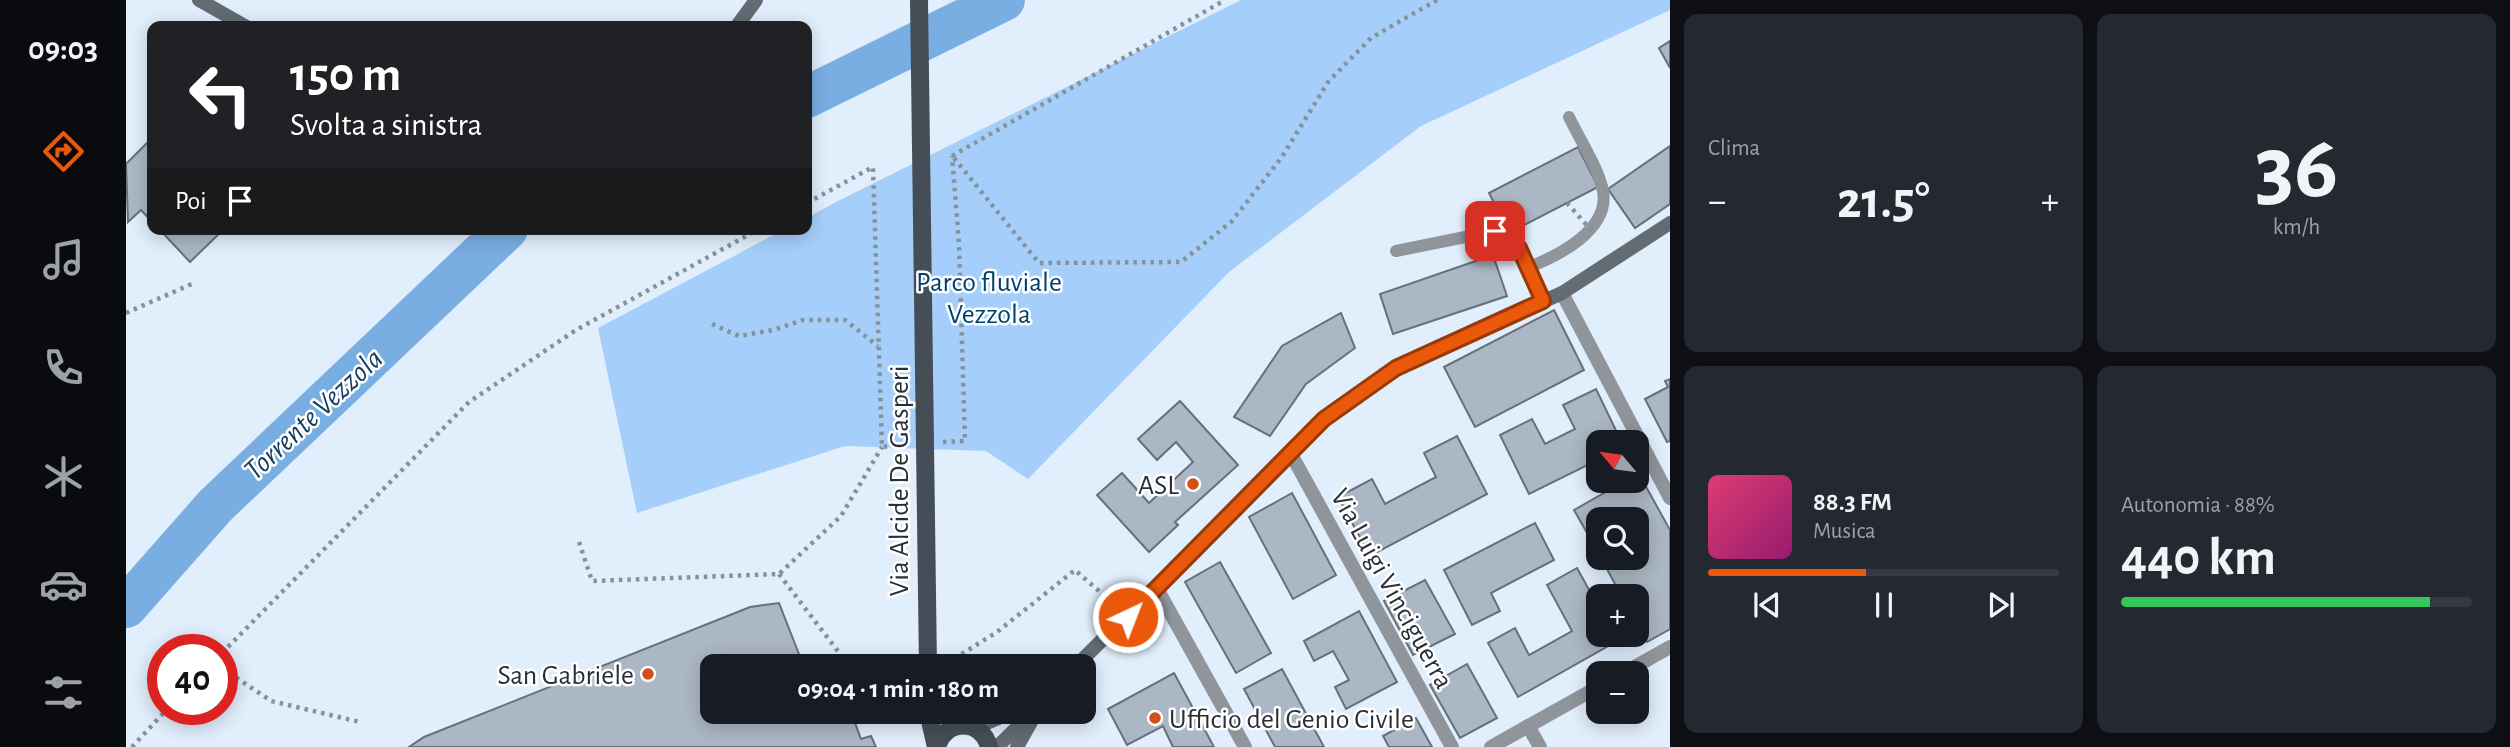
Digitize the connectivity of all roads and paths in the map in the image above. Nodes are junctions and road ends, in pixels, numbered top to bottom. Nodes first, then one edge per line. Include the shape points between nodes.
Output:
1 (199, 0) edge
2 (756, 0) edge
3 (919, 0) edge
4 (1225, 0) edge
5 (1437, 0) edge
6 (236, 21) edge
7 (741, 21) edge
8 (1569, 117) dead end
9 (873, 167) dead end
10 (812, 200) edge
11 (1567, 203) dead end
12 (1670, 223) edge
13 (1592, 231) dead end
14 (748, 235) edge
15 (1396, 251) dead end
16 (1529, 267) junction
17 (194, 283) dead end
18 (1562, 293) junction
19 (1543, 301) junction
20 (126, 313) edge
21 (712, 324) dead end
22 (879, 346) dead end
23 (882, 447) dead end
24 (1291, 454) junction
25 (1670, 498) edge
26 (579, 542) dead end
27 (779, 573) junction
28 (1156, 587) junction
29 (1128, 617) junction
30 (238, 637) edge
31 (1670, 647) edge
32 (840, 654) edge
33 (928, 654) edge
34 (962, 654) edge
35 (1089, 654) edge
36 (1645, 661) edge
37 (238, 679) edge
38 (1586, 694) edge
39 (360, 723) dead end
40 (931, 724) edge
41 (957, 724) edge
42 (964, 724) edge
43 (1021, 724) edge
44 (1028, 724) edge
45 (152, 725) edge
46 (1528, 726) junction
47 (132, 747) edge
48 (937, 747) edge
49 (989, 747) edge
50 (997, 747) edge
51 (1017, 747) edge
52 (1245, 747) edge
53 (1452, 747) edge
54 (1491, 747) edge
55 (1540, 747) edge

1 - 6 street
2 - 7 street
3 - 33 main road, Via Alcide De Gasperi, bridge
4 - 5 path via 952,156 1039,263 1181,262 1231,222 1282,157 1328,82 1371,38
8 - 16 lane via 1603,189 1604,206 1580,239
9 - 10 path
11 - 13 path, bridge
12 - 18 street
14 - 30 path via 576,330 469,402
15 - 16 lane via 1495,231 1519,248
16 - 19 lane
17 - 20 path
18 - 19 street
18 - 25 street
19 - 24 street via 1396,368 1324,419
21 - 22 path via 739,336 803,320 845,320
23 - 27 path via 841,516
24 - 28 street
24 - 53 street, Via Luigi Vinciguerra
26 - 27 path via 592,582
27 - 32 path
28 - 29 street
28 - 52 street
29 - 34 path via 1075,570
29 - 35 street
31 - 36 street
37 - 39 path via 271,701
38 - 46 street
40 - 48 main road
41 - 48 main road via 943,734
42 - 49 main road via 982,733
43 - 50 street
44 - 51 street
45 - 47 path
46 - 54 street
46 - 55 street

